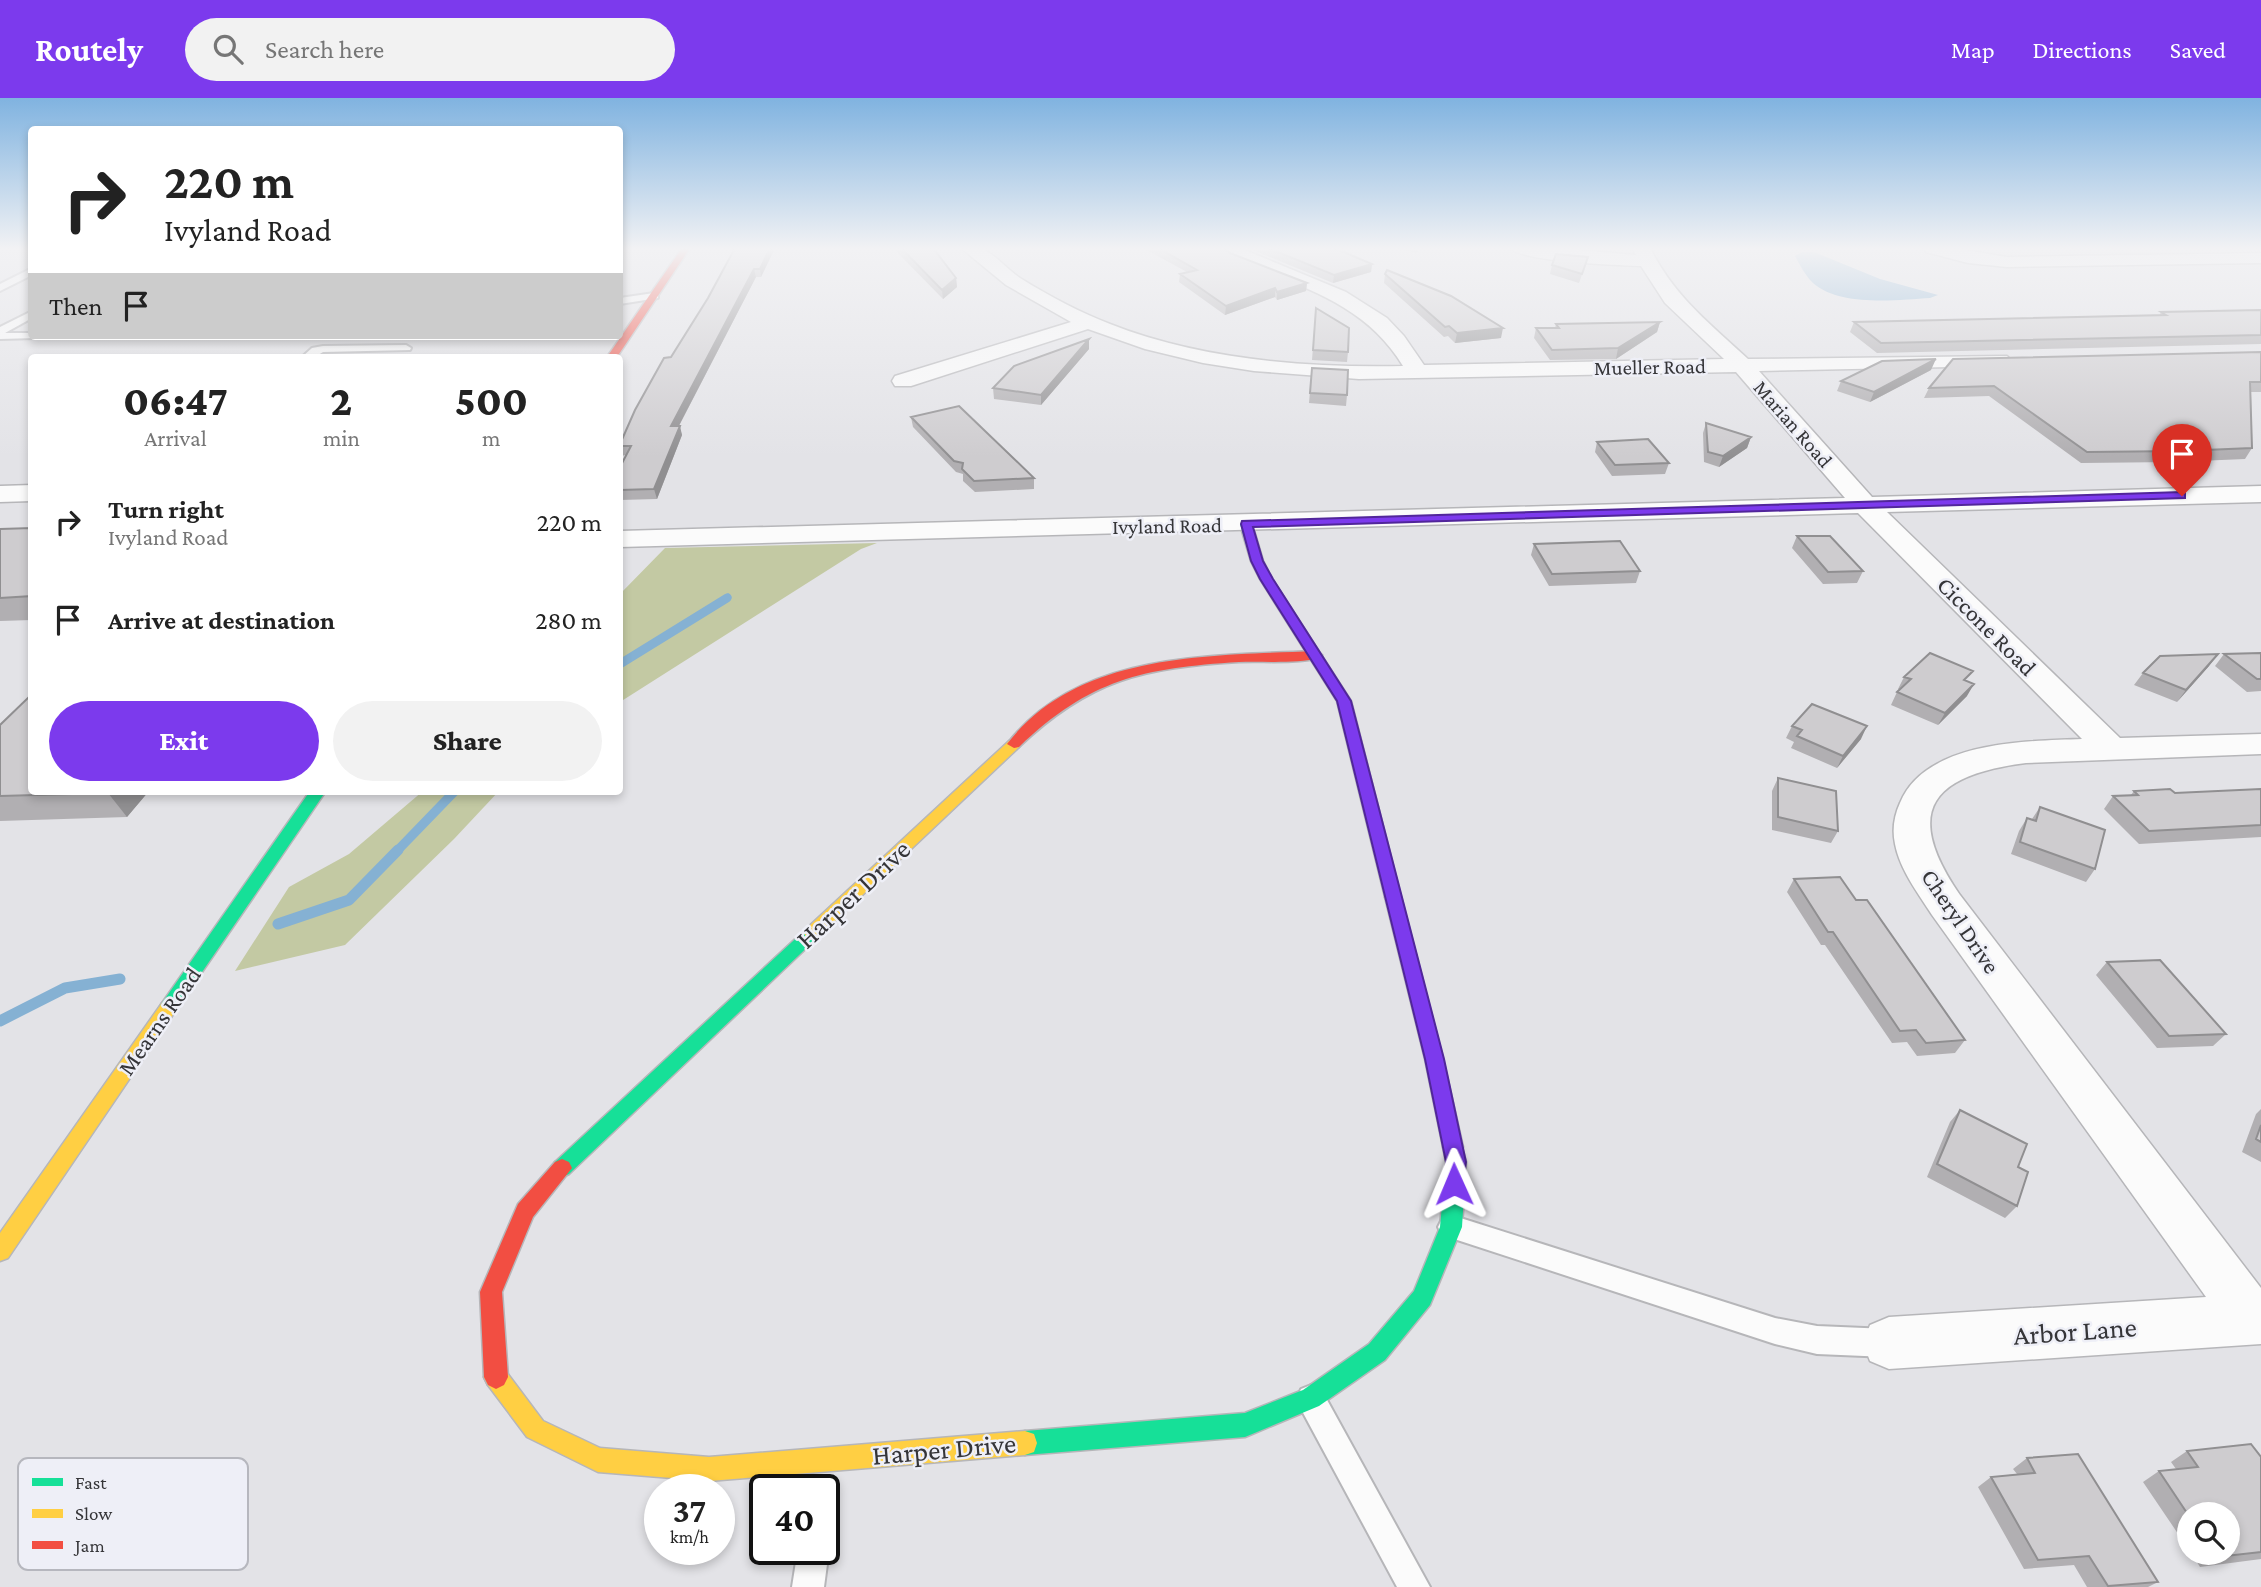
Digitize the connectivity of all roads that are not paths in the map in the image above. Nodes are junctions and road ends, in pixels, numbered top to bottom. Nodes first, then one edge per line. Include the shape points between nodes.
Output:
1 (25, 317) edge
2 (639, 317) edge
3 (1077, 317) edge
4 (1370, 317) edge
5 (1692, 317) edge
6 (1087, 323) junction
7 (0, 331) edge
8 (0, 336) edge
9 (28, 336) edge
10 (415, 340) edge
11 (406, 348) junction
12 (311, 354) edge
13 (400, 354) edge
14 (614, 354) edge
15 (2027, 359) edge
16 (1742, 365) junction
17 (1418, 372) junction
18 (903, 381) dead end
19 (28, 493) edge
20 (0, 494) edge
21 (2261, 494) edge
22 (1864, 505) junction
23 (1246, 524) junction
24 (623, 539) edge
25 (1315, 655) junction
26 (2261, 744) edge
27 (2110, 748) junction
28 (315, 795) edge
29 (1451, 1227) junction
30 (0, 1251) edge
31 (2257, 1319) edge
32 (1889, 1343) joint
33 (1311, 1398) junction
34 (824, 1459) junction
35 (822, 1474) edge
36 (811, 1565) edge
37 (808, 1587) edge
38 (1414, 1587) edge

1 - 7 lane
2 - 14 street
3 - 6 street, Mueller Road
4 - 17 street via 1397,340
5 - 16 street, Marian Road
6 - 17 street, Mueller Road via 1158,348 1251,365 1308,371
6 - 18 street
8 - 9 lane
10 - 11 lane
11 - 12 lane via 323,349
11 - 13 lane
15 - 16 street, Mueller Road
16 - 17 street, Mueller Road
16 - 22 street, Marian Road
19 - 20 street
21 - 22 street, Ivyland Road
22 - 23 street, Ivyland Road
22 - 27 street, Ciccone Road
23 - 24 street, Ivyland Road
23 - 25 street, Harper Drive via 1257,561
25 - 29 street, Harper Drive via 1344,701 1434,1059 1456,1162
25 - 34 street, Harper Drive via 1174,666 1120,677 1072,696 1026,732 686,1049 570,1159 525,1211 491,1292 494,1374 535,1429 598,1460 709,1469
26 - 27 street, Cheryl Drive
27 - 31 street, Cheryl Drive via 1994,755 1959,765 1922,794 1911,819 1912,840 1945,905
28 - 30 street, Mearns Road
29 - 32 lane via 1775,1331 1817,1340
29 - 33 street, Harper Drive via 1422,1298 1377,1352
31 - 32 street, Arbor Lane
33 - 34 street, Harper Drive via 1245,1425
33 - 38 lane
34 - 35 lane
36 - 37 lane

